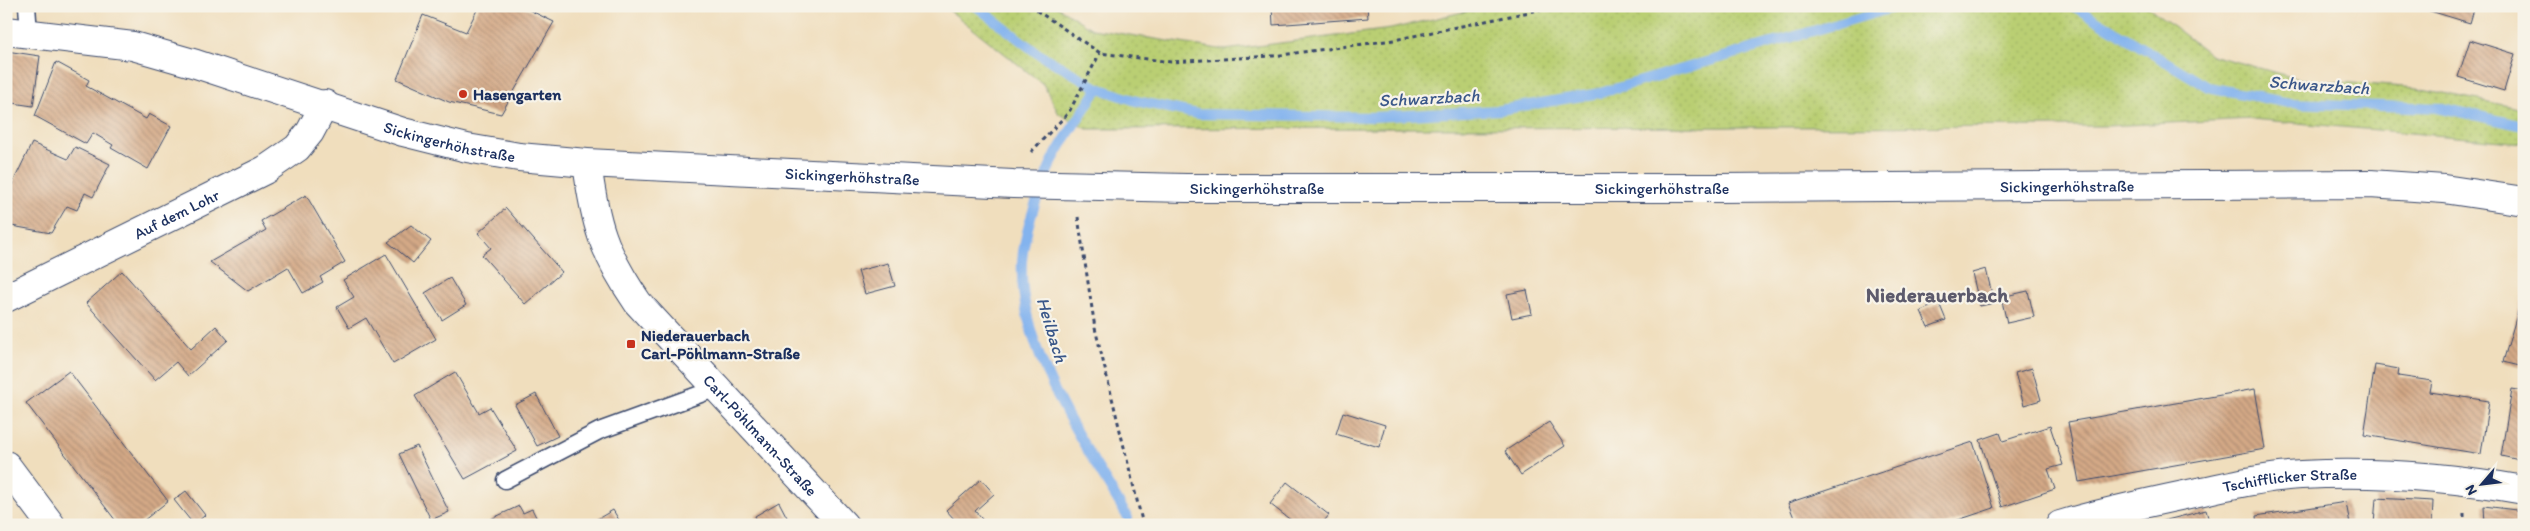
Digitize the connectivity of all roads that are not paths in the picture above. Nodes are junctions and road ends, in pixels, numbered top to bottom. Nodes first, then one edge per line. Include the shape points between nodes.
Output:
1 (27, 6) edge
2 (18, 32) edge
3 (325, 104) junction
4 (587, 163) junction
5 (2524, 201) edge
6 (6, 298) edge
7 (717, 388) junction
8 (6, 465) edge
9 (505, 480) dead end
10 (2524, 490) edge
11 (50, 525) edge
12 (844, 525) edge
13 (2060, 525) edge

1 - 2 lane
2 - 3 main road, Sickingerhöhstraße via 133,46
3 - 4 main road, Sickingerhöhstraße via 404,132 467,148
3 - 6 main road, Auf dem Lohr via 297,148 265,170
4 - 5 main road, Sickingerhöhstraße via 1070,187 1396,190 2370,184 2444,189
4 - 7 main road, Carl-Pöhlmann-Straße via 593,211 616,271 638,303
7 - 9 lane via 599,431
7 - 12 main road, Carl-Pöhlmann-Straße
8 - 11 main road
10 - 13 main road, Tschifflicker Straße via 2368,473 2299,475 2220,487

